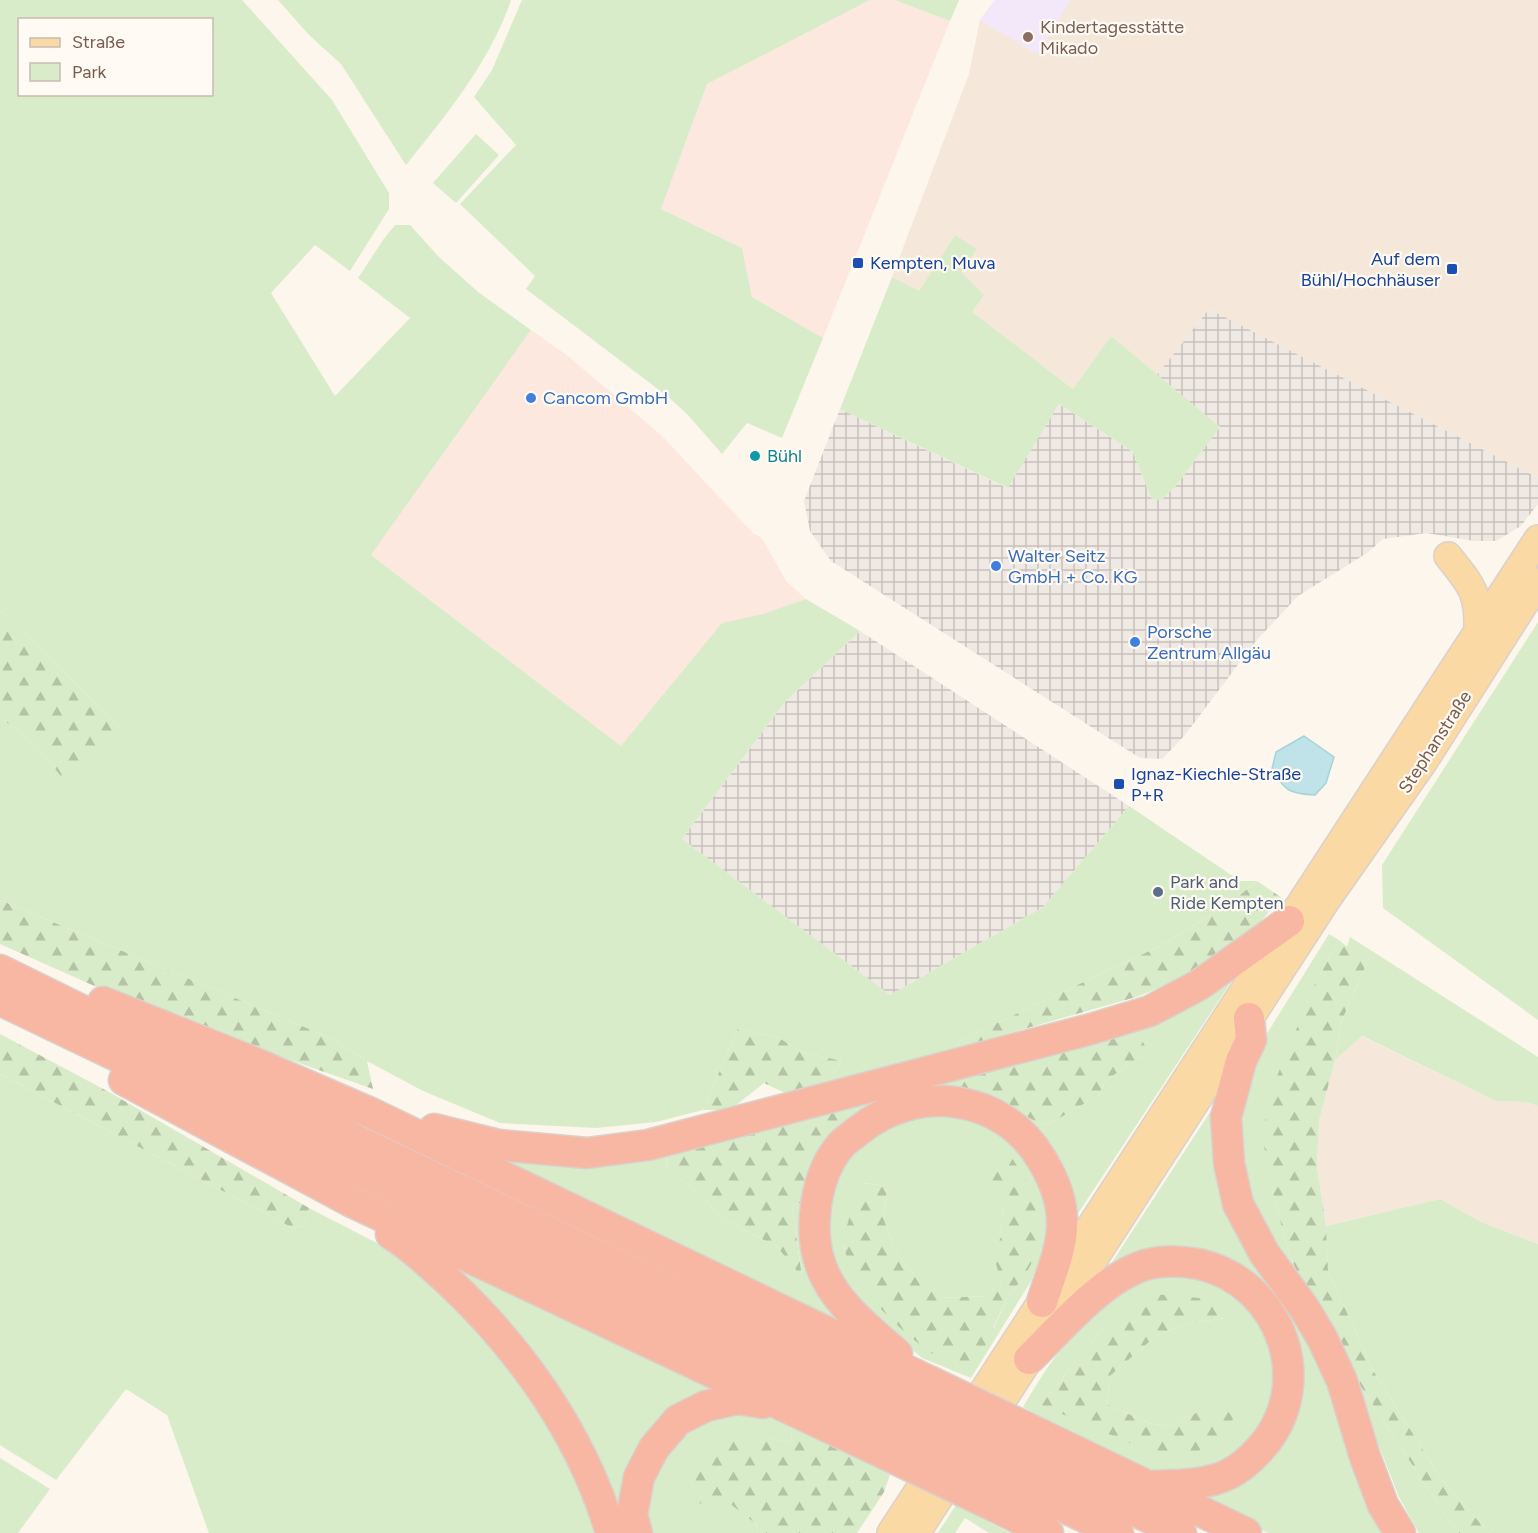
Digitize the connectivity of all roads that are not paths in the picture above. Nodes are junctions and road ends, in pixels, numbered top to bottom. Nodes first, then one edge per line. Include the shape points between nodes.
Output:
1 (1538, 539) edge
2 (1448, 556) dead end
3 (1538, 582) edge
4 (1478, 630) junction
5 (1289, 921) junction
6 (0, 970) edge
7 (40, 990) junction
8 (2, 1001) edge
9 (1249, 1018) junction
10 (373, 1114) junction
11 (350, 1200) junction
12 (1042, 1302) junction
13 (1029, 1359) junction
14 (930, 1381) junction
15 (794, 1412) junction
16 (898, 1430) junction
17 (1027, 1459) junction
18 (1147, 1486) junction
19 (1041, 1531) edge
20 (611, 1533) edge
21 (637, 1533) edge
22 (891, 1533) edge
23 (916, 1533) edge
24 (1118, 1533) edge
25 (1181, 1533) edge
26 (1246, 1533) edge
27 (1400, 1533) edge

1 - 4 main road, Stephanstraße
2 - 4 main road via 1472,586 1479,608
3 - 9 main road, Stephanstraße via 1424,761
4 - 5 main road, Stephanstraße
5 - 10 highway via 1199,985 1150,1011 648,1145 587,1153 499,1145 436,1130 396,1114
5 - 12 main road, Stephanstraße
6 - 7 highway
7 - 10 highway via 78,993 140,1015
7 - 16 highway
8 - 11 highway via 55,1043
8 - 16 highway
9 - 13 main road, Stephanstraße
9 - 27 highway via 1251,1040 1241,1061 1226,1117 1229,1163 1238,1204 1264,1253 1322,1338 1342,1381 1383,1505
10 - 14 highway
11 - 15 highway
11 - 20 highway via 367,1221 407,1244 467,1299 524,1363 589,1472
12 - 14 highway via 1062,1219 1056,1188 1034,1146 1008,1122 976,1106 941,1100 909,1104 872,1119 840,1146 824,1174 816,1206 814,1239 821,1267 836,1294 859,1321
12 - 22 main road, Stephanstraße
13 - 18 highway via 1111,1282 1145,1265 1182,1260 1215,1268 1244,1284 1261,1301 1278,1328 1290,1379 1284,1410 1272,1436 1251,1459 1229,1474 1207,1482
13 - 23 main road, Stephanstraße
14 - 17 highway, bridge
15 - 16 highway
15 - 21 highway via 738,1399 706,1406 678,1420 654,1448 639,1478 632,1515
16 - 17 highway, bridge
16 - 19 highway, bridge via 996,1508
17 - 18 highway
17 - 24 highway
17 - 25 highway
18 - 26 highway

